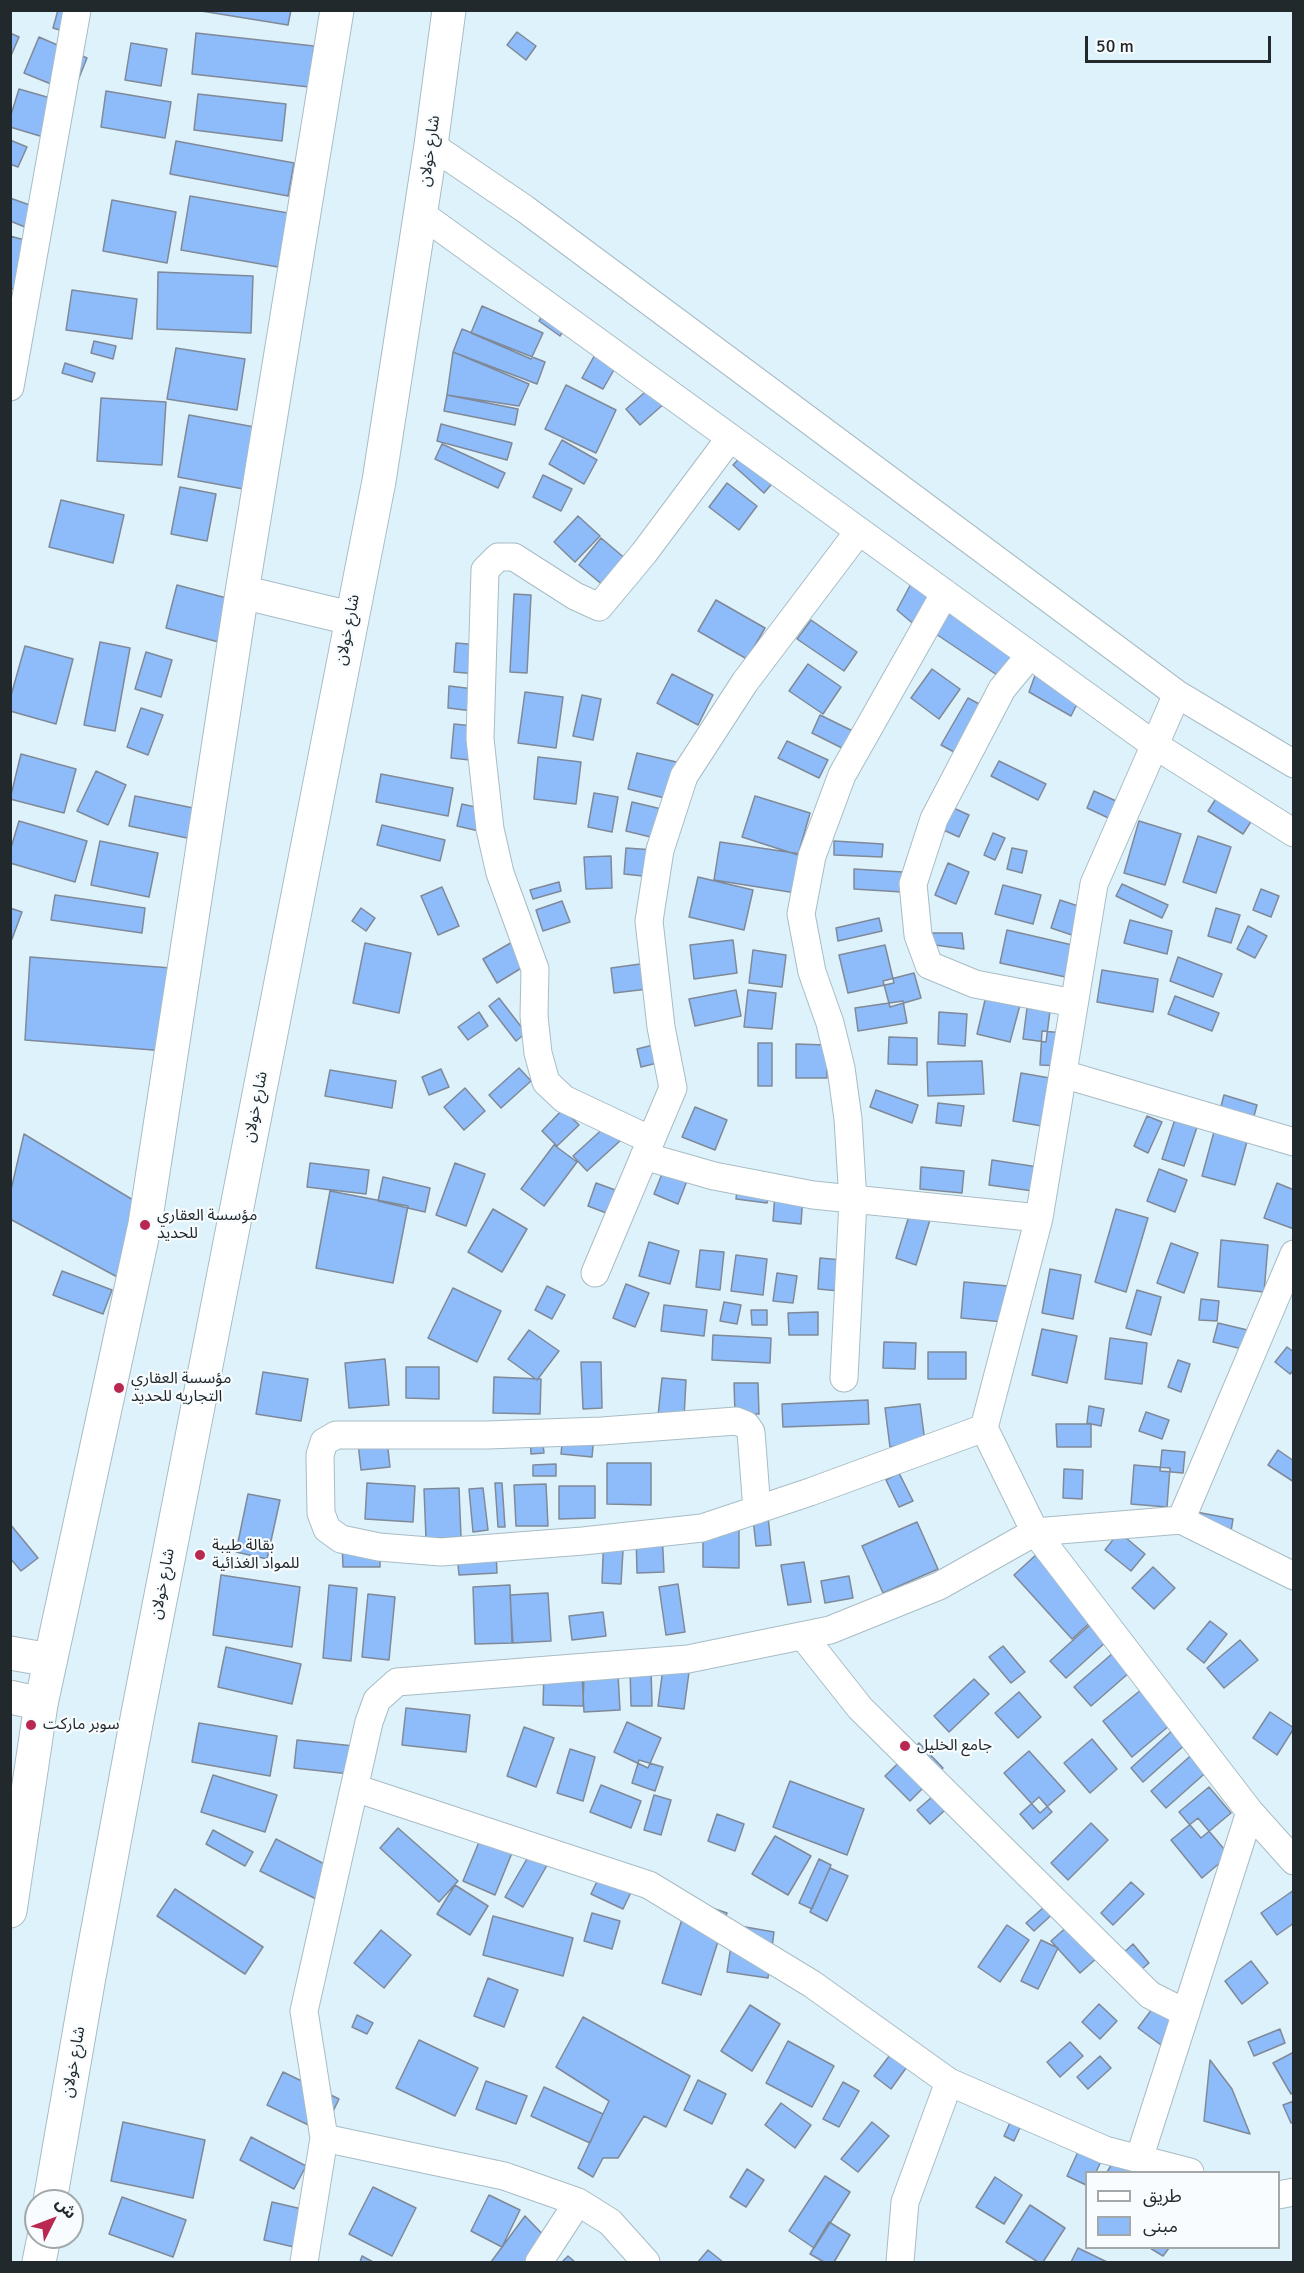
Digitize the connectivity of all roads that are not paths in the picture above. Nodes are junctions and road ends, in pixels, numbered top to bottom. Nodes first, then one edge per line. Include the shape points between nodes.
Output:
1 (76, 10) edge
2 (337, 10) edge
3 (449, 10) edge
4 (431, 145) junction
5 (420, 213) junction
6 (10, 387) edge
7 (730, 438) junction
8 (859, 531) junction
9 (242, 592) junction
10 (945, 593) junction
11 (350, 618) junction
12 (1030, 655) junction
13 (1177, 694) junction
14 (1153, 744) junction
15 (1293, 764) edge
16 (1293, 833) edge
17 (1074, 1003) junction
18 (1063, 1074) junction
19 (1293, 1142) edge
20 (648, 1148) junction
21 (853, 1200) junction
22 (1039, 1218) junction
23 (1293, 1254) edge
24 (595, 1273) dead end
25 (844, 1378) dead end
26 (984, 1428) junction
27 (757, 1510) junction
28 (1181, 1520) junction
29 (1035, 1532) junction
30 (1293, 1576) edge
31 (803, 1636) junction
32 (10, 1653) edge
33 (50, 1660) junction
34 (26, 1700) edge
35 (355, 1788) junction
36 (1250, 1812) junction
37 (1293, 1861) edge
38 (10, 1911) edge
39 (1186, 2013) junction
40 (949, 2082) junction
41 (324, 2138) junction
42 (1139, 2159) junction
43 (1186, 2171) edge
44 (52, 2189) edge
45 (578, 2202) junction
46 (905, 2260) edge
47 (304, 2262) edge
48 (539, 2262) edge
49 (646, 2262) edge

1 - 6 street
2 - 9 main road
3 - 4 main road, شارع خولان
4 - 5 main road, شارع خولان
4 - 13 street via 525,209
5 - 7 street
5 - 11 main road, شارع خولان via 379,481
7 - 8 street
7 - 20 street via 599,607 514,557 498,557 485,570 480,739 490,829 500,873 535,969 534,1016 546,1082 564,1099
8 - 10 street
8 - 20 street via 745,682 684,776 660,850 650,921 661,1027 673,1088
9 - 11 main road
9 - 33 main road via 146,1224
10 - 12 street
10 - 21 street via 842,775 812,856 801,914 812,972 841,1068
11 - 44 main road, شارع خولان via 136,1725
12 - 14 street
12 - 17 street via 1002,689 934,819 913,884 918,935 929,965 975,984
13 - 14 street
13 - 15 street
14 - 16 street
14 - 17 street via 1094,884
17 - 18 street
18 - 19 street
18 - 22 street
20 - 21 street via 714,1176
20 - 24 street
21 - 22 street
21 - 25 street
22 - 26 street
23 - 28 street
26 - 27 street
26 - 29 street
27 - 27 street via 702,1528 583,1541 441,1552 379,1547 341,1539 327,1529 321,1513 320,1455 324,1442 336,1435 602,1431 736,1421 752,1431
28 - 29 street
28 - 30 street
29 - 31 street via 939,1586 830,1630
29 - 36 street
31 - 35 street via 688,1659 397,1682 377,1700
31 - 39 street via 860,1708 1150,1995
32 - 33 main road
33 - 34 main road
34 - 38 main road
35 - 40 street via 649,1885 812,1984
35 - 41 street via 304,2011
36 - 37 street
36 - 39 street
39 - 42 street
40 - 42 street via 1105,2150
40 - 46 street via 905,2202
41 - 45 street via 504,2176
41 - 47 street
42 - 43 street
45 - 48 street
45 - 49 street via 610,2222

